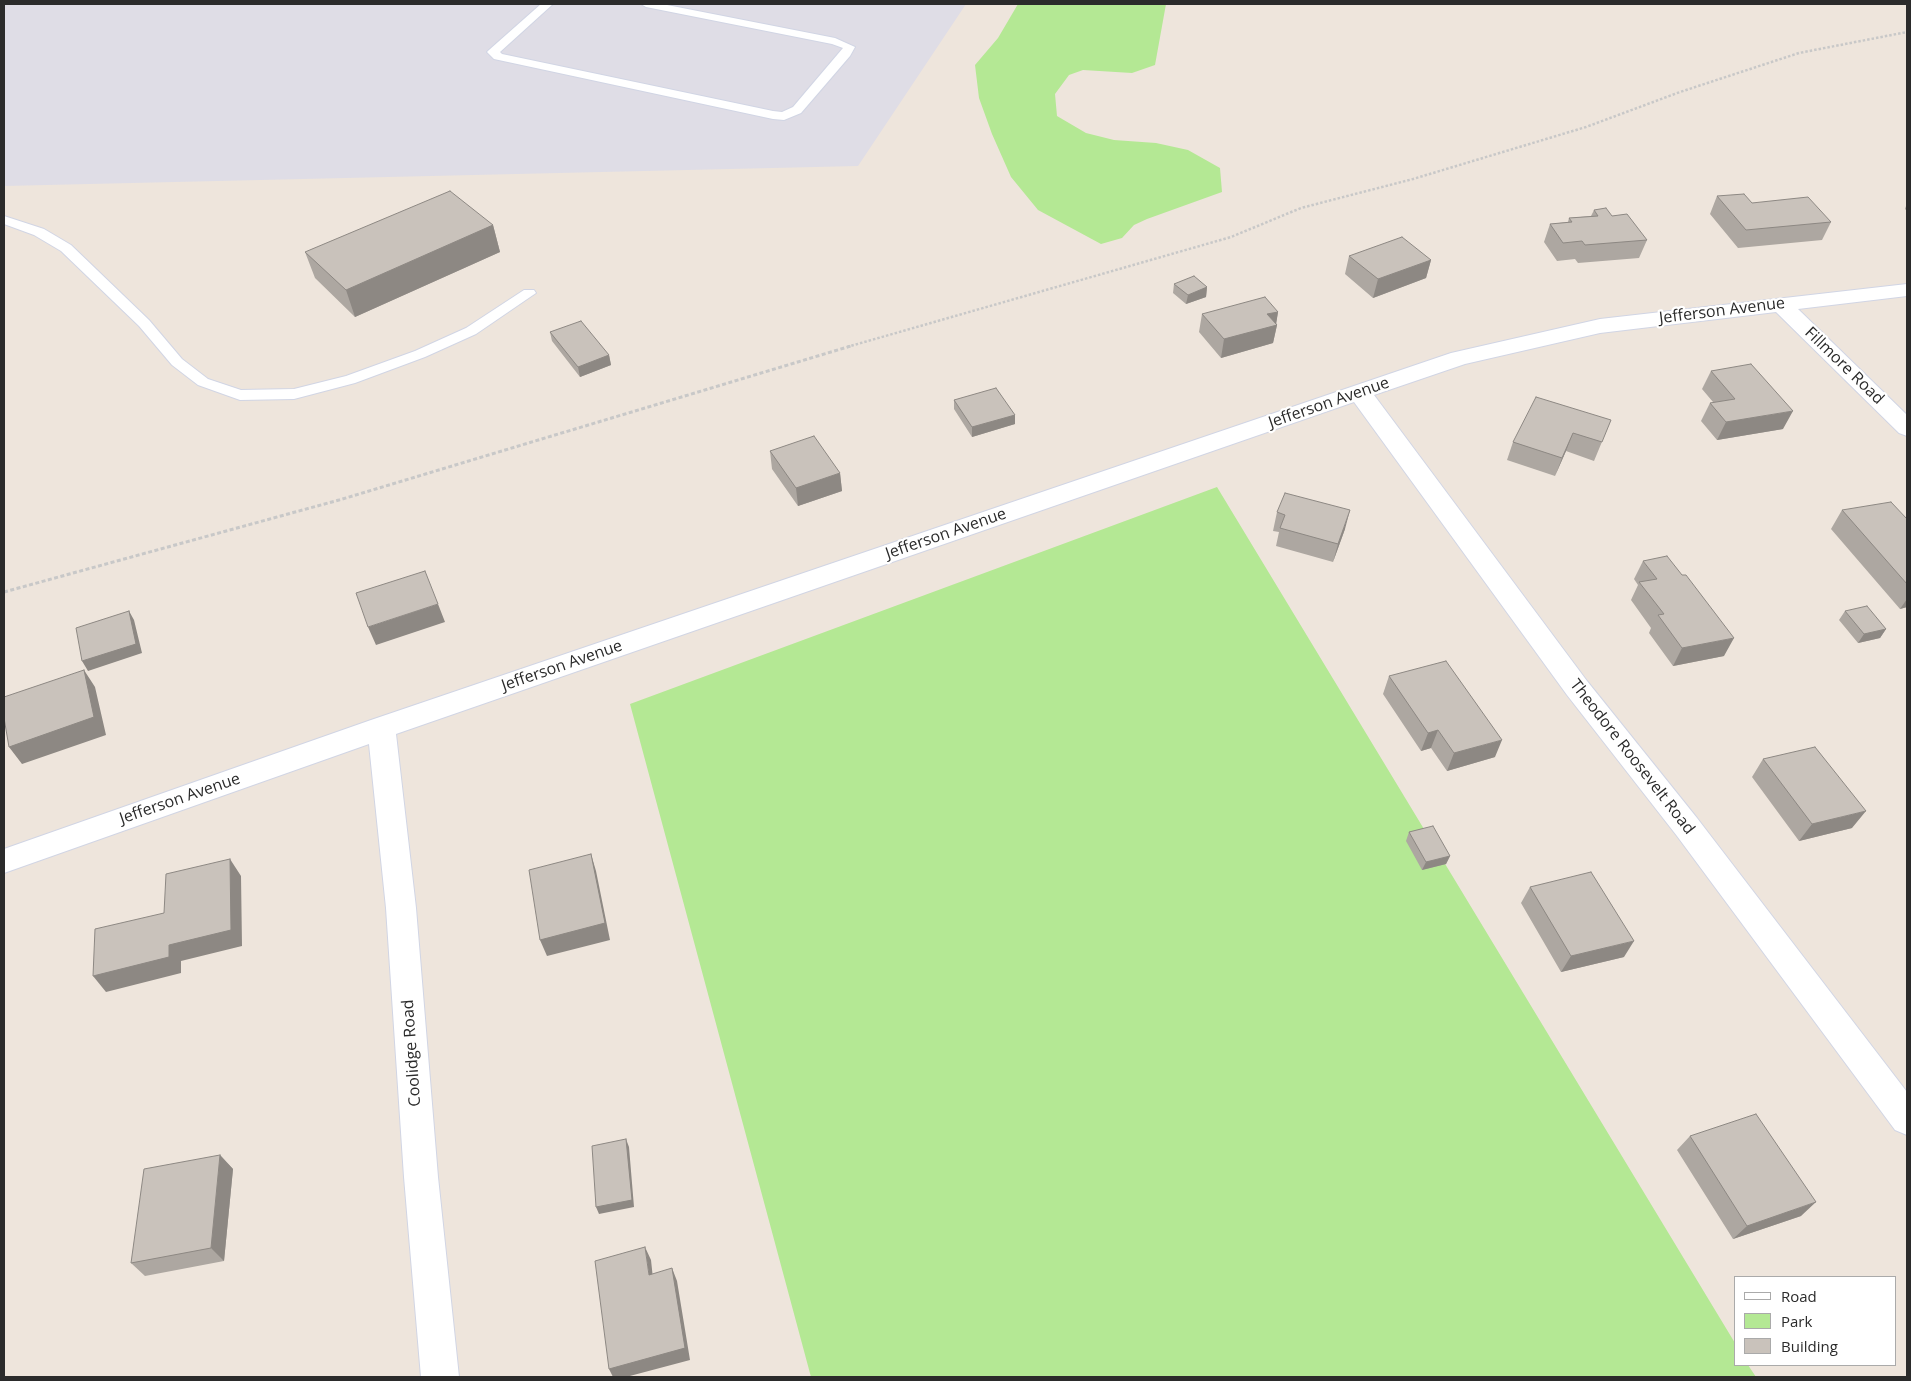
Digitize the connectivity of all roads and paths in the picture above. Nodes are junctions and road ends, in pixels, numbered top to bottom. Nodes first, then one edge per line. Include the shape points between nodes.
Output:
1 (547, 4) edge
2 (646, 4) edge
3 (1907, 32) edge
4 (4, 220) edge
5 (1907, 290) edge
6 (529, 293) dead end
7 (1780, 304) junction
8 (1359, 392) junction
9 (1907, 428) edge
10 (4, 592) edge
11 (381, 728) junction
12 (4, 861) edge
13 (1907, 1119) edge
14 (440, 1377) edge

1 - 2 lane via 493,52 498,57 773,115 784,116 797,110 849,47 835,41
3 - 10 path via 1799,53 1586,127 1413,179 1300,208 1222,240 829,352 339,500
4 - 6 lane via 39,232 66,248 144,323 177,362 203,382 240,395 294,394 350,380 420,354 471,330
5 - 7 street, Jefferson Avenue
7 - 8 street, Jefferson Avenue via 1600,326 1459,358
7 - 9 street, Fillmore Road
8 - 11 street, Jefferson Avenue
8 - 13 street, Theodore Roosevelt Road via 1577,688 1687,826
11 - 12 street, Jefferson Avenue
11 - 14 street, Coolidge Road via 401,908

